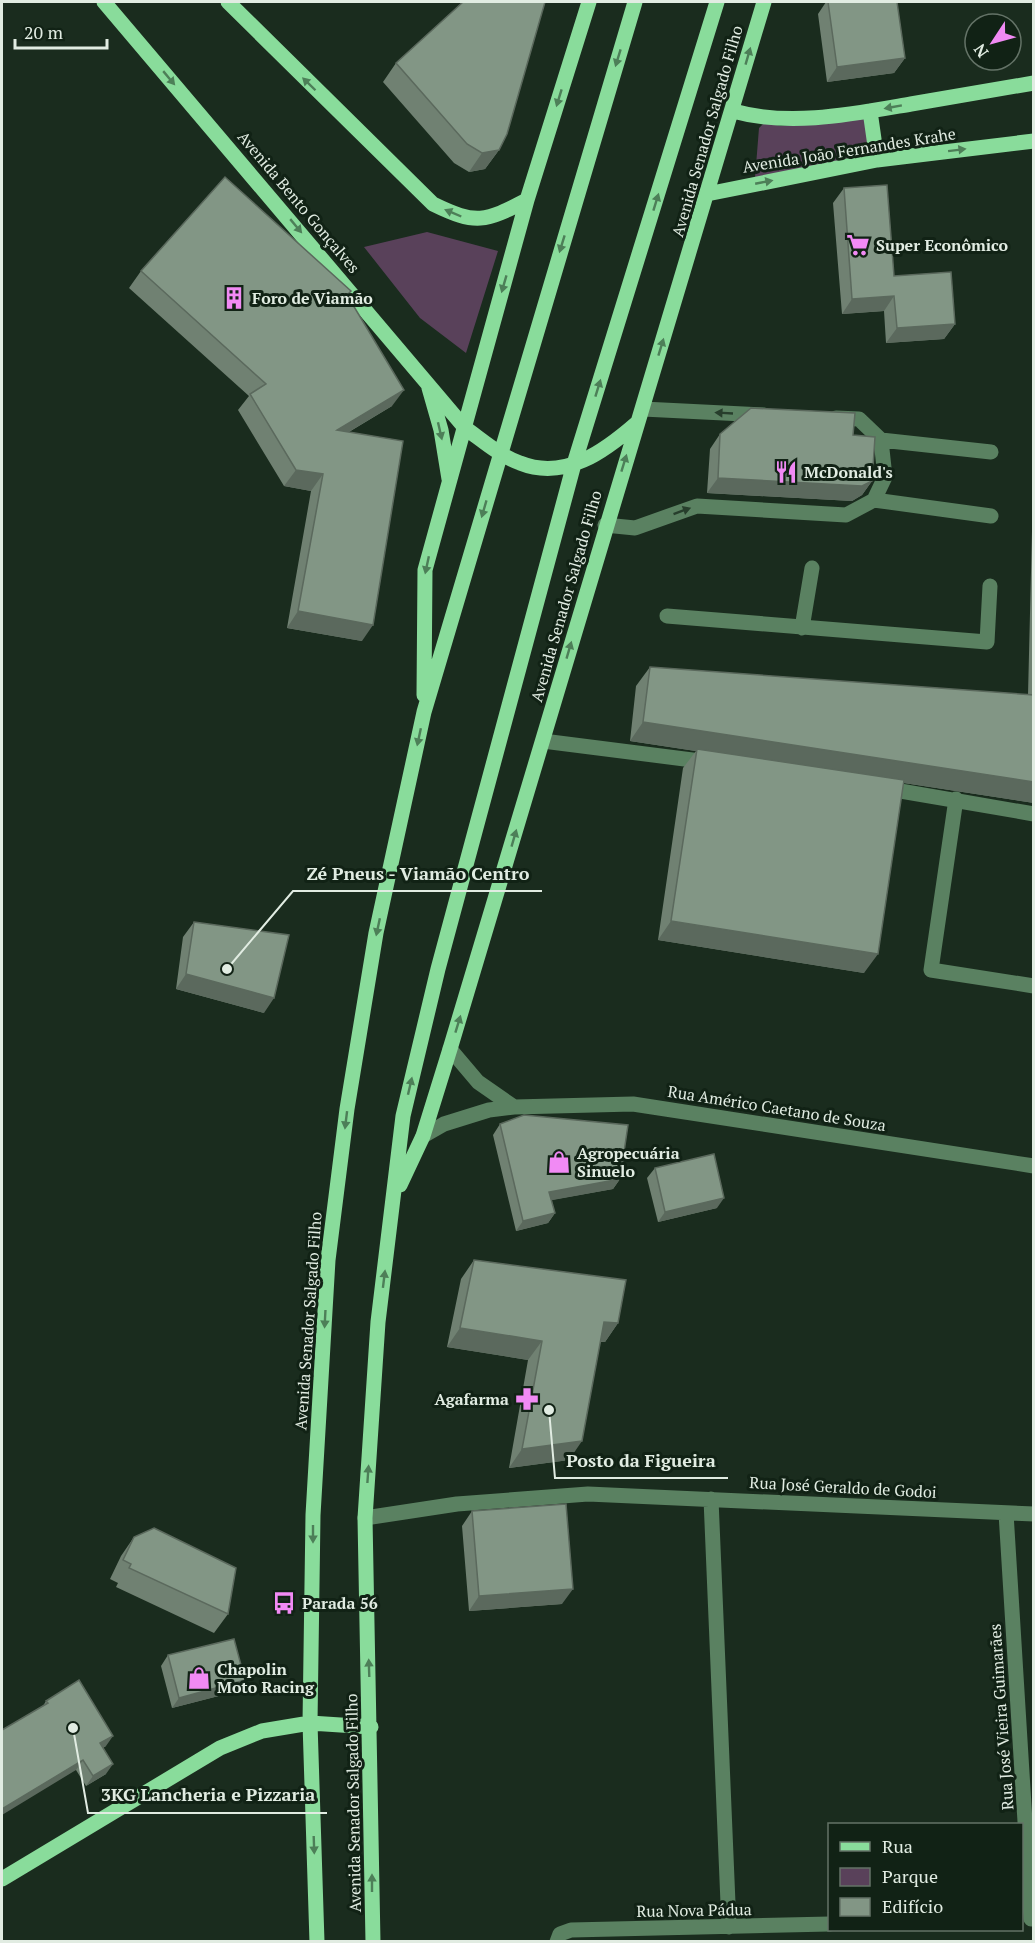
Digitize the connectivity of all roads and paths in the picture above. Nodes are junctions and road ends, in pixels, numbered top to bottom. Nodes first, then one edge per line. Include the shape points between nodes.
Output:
1 (104, 2) edge
2 (228, 2) edge
3 (589, 2) edge
4 (635, 2) edge
5 (717, 2) edge
6 (764, 2) edge
7 (1034, 83) edge
8 (733, 111) junction
9 (870, 111) junction
10 (1034, 141) edge
11 (877, 160) junction
12 (707, 194) junction
13 (527, 200) junction
14 (426, 380) junction
15 (640, 416) junction
16 (779, 416) edge
17 (825, 418) edge
18 (465, 428) junction
19 (881, 440) junction
20 (991, 452) dead end
21 (501, 453) junction
22 (574, 464) junction
23 (450, 483) junction
24 (874, 500) junction
25 (991, 516) dead end
26 (605, 525) junction
27 (812, 568) dead end
28 (990, 586) dead end
29 (667, 616) dead end
30 (802, 628) junction
31 (424, 712) junction
32 (543, 741) junction
33 (726, 765) edge
34 (864, 786) edge
35 (956, 799) junction
36 (1034, 814) edge
37 (1034, 986) edge
38 (450, 1049) junction
39 (514, 1107) junction
40 (423, 1136) junction
41 (1034, 1166) edge
42 (395, 1197) junction
43 (711, 1499) junction
44 (1006, 1513) junction
45 (1034, 1514) edge
46 (365, 1518) junction
47 (310, 1723) junction
48 (371, 1727) junction
49 (2, 1880) edge
50 (1029, 1919) edge
51 (828, 1924) edge
52 (787, 1926) junction
53 (729, 1927) junction
54 (558, 1938) edge
55 (317, 1941) edge
56 (373, 1941) edge
57 (787, 1941) edge

1 -> 14 main road, Avenida Bento Gonçalves
13 -> 2 main road via 505,212 472,220 433,204
3 -> 13 main road, Avenida Senador Salgado Filho
4 -> 21 main road, Avenida Senador Salgado Filho
22 -> 5 main road, Avenida Senador Salgado Filho
8 -> 6 main road, Avenida Senador Salgado Filho
7 -> 9 main road
8 - 9 main road via 786,120
8 - 12 main road, Avenida Senador Salgado Filho
9 - 11 main road
11 -> 10 main road, Avenida João Fernandes Krahe
12 -> 11 main road, Avenida João Fernandes Krahe
15 -> 12 main road, Avenida Senador Salgado Filho
13 -> 18 main road, Avenida Senador Salgado Filho
14 - 18 main road, Avenida Bento Gonçalves
14 -> 23 main road via 441,430
16 -> 15 street
15 - 22 main road via 614,443
26 -> 15 main road, Avenida Senador Salgado Filho
17 - 19 street via 859,419
18 - 21 main road, Avenida Bento Gonçalves
18 - 23 main road, Avenida Senador Salgado Filho
19 - 20 street
19 - 24 street via 885,477
21 - 22 main road, Avenida Bento Gonçalves via 536,469
21 -> 31 main road, Avenida Senador Salgado Filho
42 -> 22 main road, Avenida Senador Salgado Filho via 403,1116 438,969
23 -> 31 main road, Avenida Senador Salgado Filho via 425,570
24 - 25 street
26 -> 24 street via 635,528 697,506 846,515
32 -> 26 main road, Avenida Senador Salgado Filho
27 - 30 street
28 - 30 street via 987,642
29 - 30 street
31 -> 47 main road, Avenida Senador Salgado Filho via 376,933 347,1108 328,1260 313,1515
32 - 33 street
38 -> 32 main road, Avenida Senador Salgado Filho
34 - 35 street
35 - 36 street
35 - 37 street via 931,970
38 - 39 street via 478,1083
38 - 40 main road, Avenida Senador Salgado Filho
39 - 40 street, Rua Américo Caetano de Souza via 466,1116
39 - 41 street, Rua Américo Caetano de Souza via 633,1104
40 - 42 main road, Avenida Senador Salgado Filho
46 -> 42 main road, Avenida Senador Salgado Filho via 378,1322
43 - 44 street, Rua José Geraldo de Godoi
43 - 46 street, Rua José Geraldo de Godoi via 588,1494 457,1504
43 - 53 street
44 - 45 street, Rua José Geraldo de Godoi
44 - 50 street, Rua José Vieira Guimarães
48 -> 46 main road, Avenida Senador Salgado Filho
47 - 48 main road
47 - 49 main road via 262,1731 220,1748
47 -> 55 main road, Avenida Senador Salgado Filho
56 -> 48 main road, Avenida Senador Salgado Filho
51 - 52 street, Rua Nova Pádua
52 - 53 street, Rua Nova Pádua
52 - 57 street
53 - 54 street, Rua Nova Pádua via 571,1930

